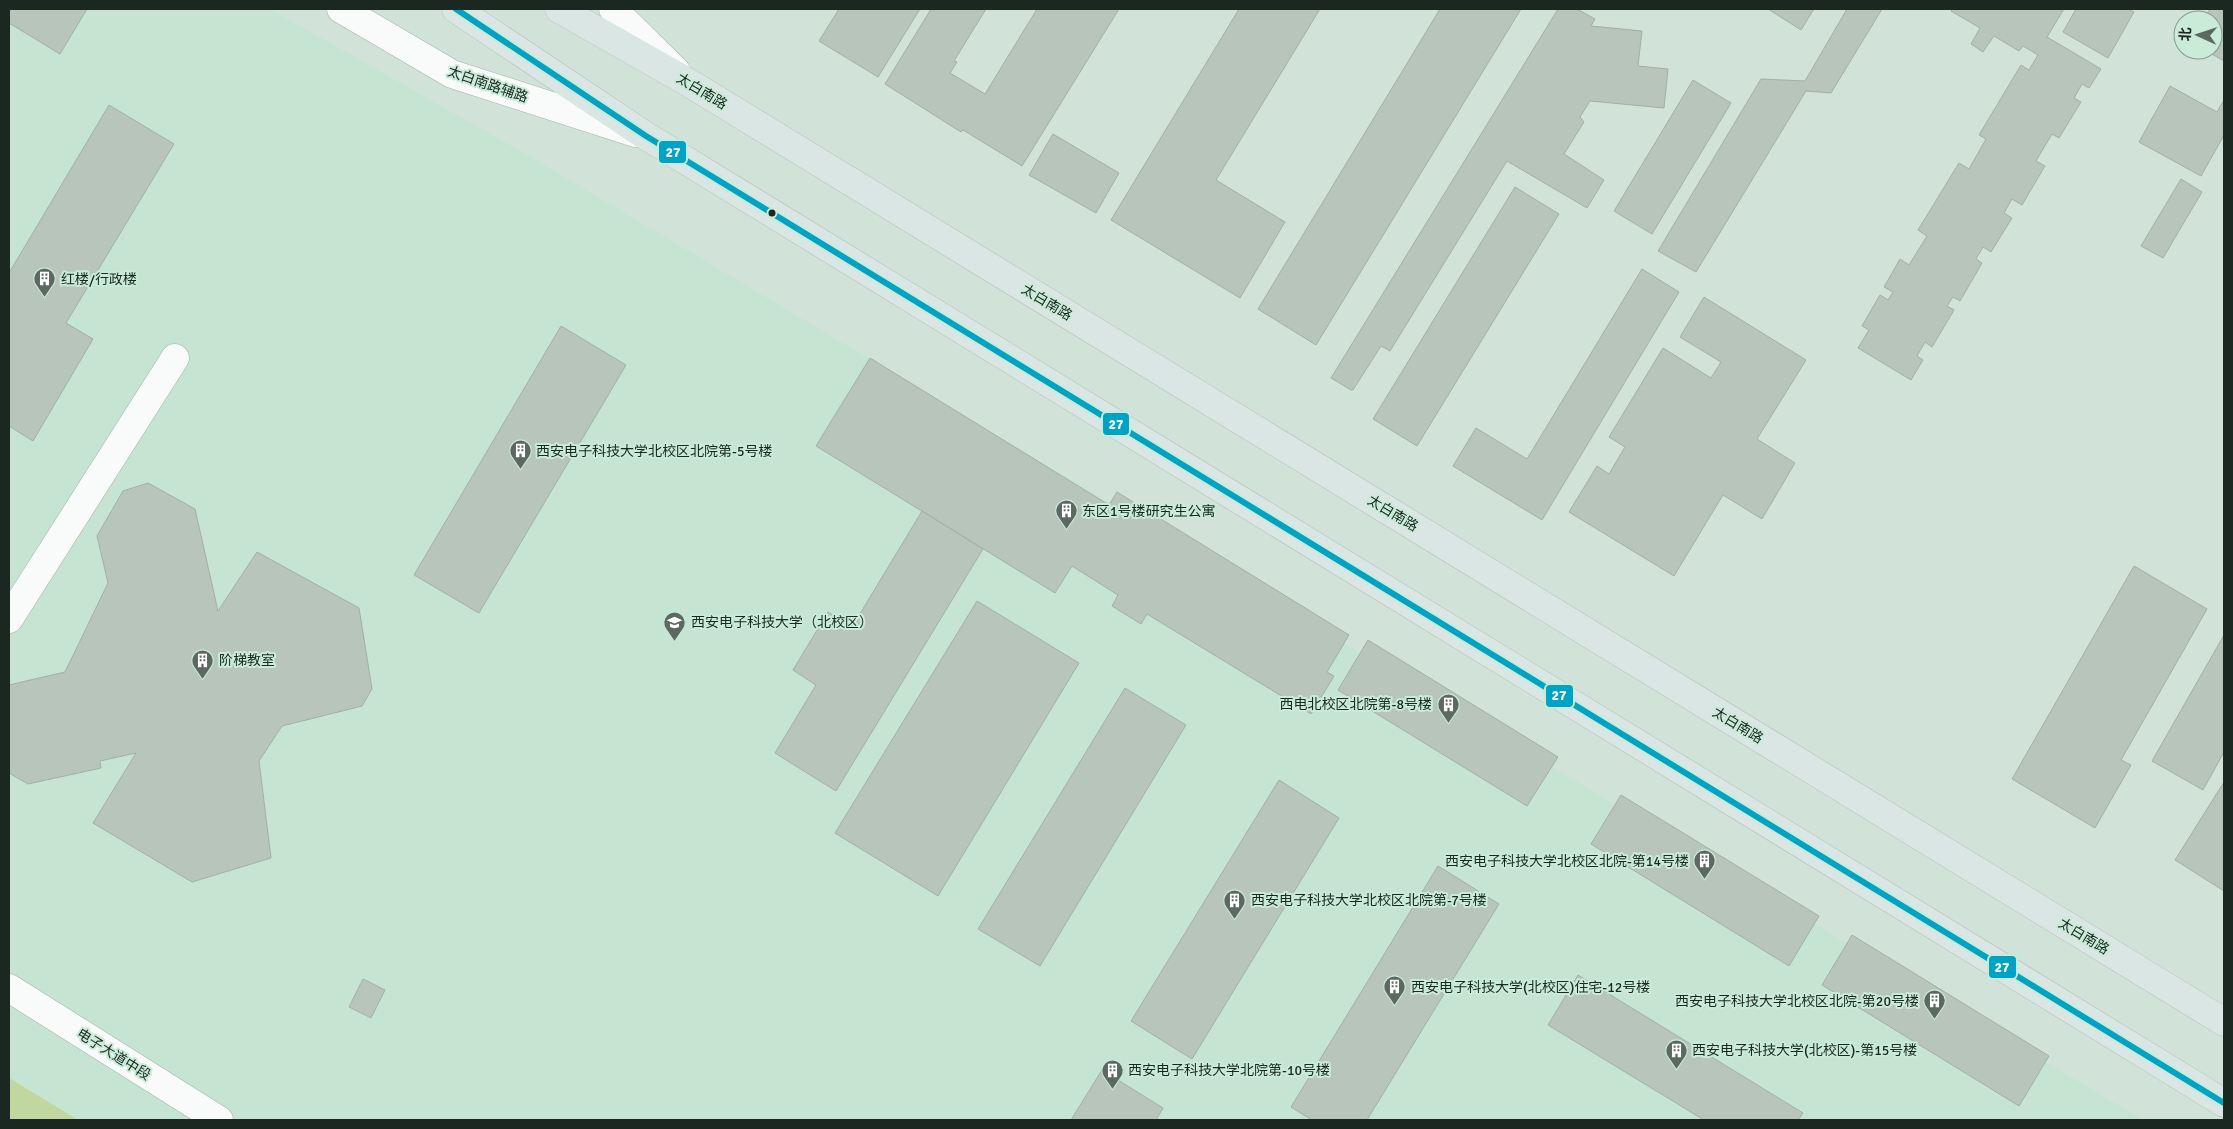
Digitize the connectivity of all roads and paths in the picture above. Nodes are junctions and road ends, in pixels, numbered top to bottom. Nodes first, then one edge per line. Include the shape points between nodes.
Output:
1 (341, 9) edge
2 (456, 9) edge
3 (559, 9) edge
4 (613, 9) edge
5 (686, 81) junction
6 (646, 136) junction
7 (176, 358) dead end
8 (9, 619) edge
9 (9, 988) edge
10 (2224, 1022) edge
11 (2224, 1103) edge
12 (219, 1120) edge

1 - 6 street, 太白南路辅路 via 452,74
2 - 6 main road
3 - 5 main road, 太白南路
4 - 5 street
5 - 10 main road, 太白南路
6 - 11 main road
7 - 8 street
9 - 12 street, 电子大道中段

